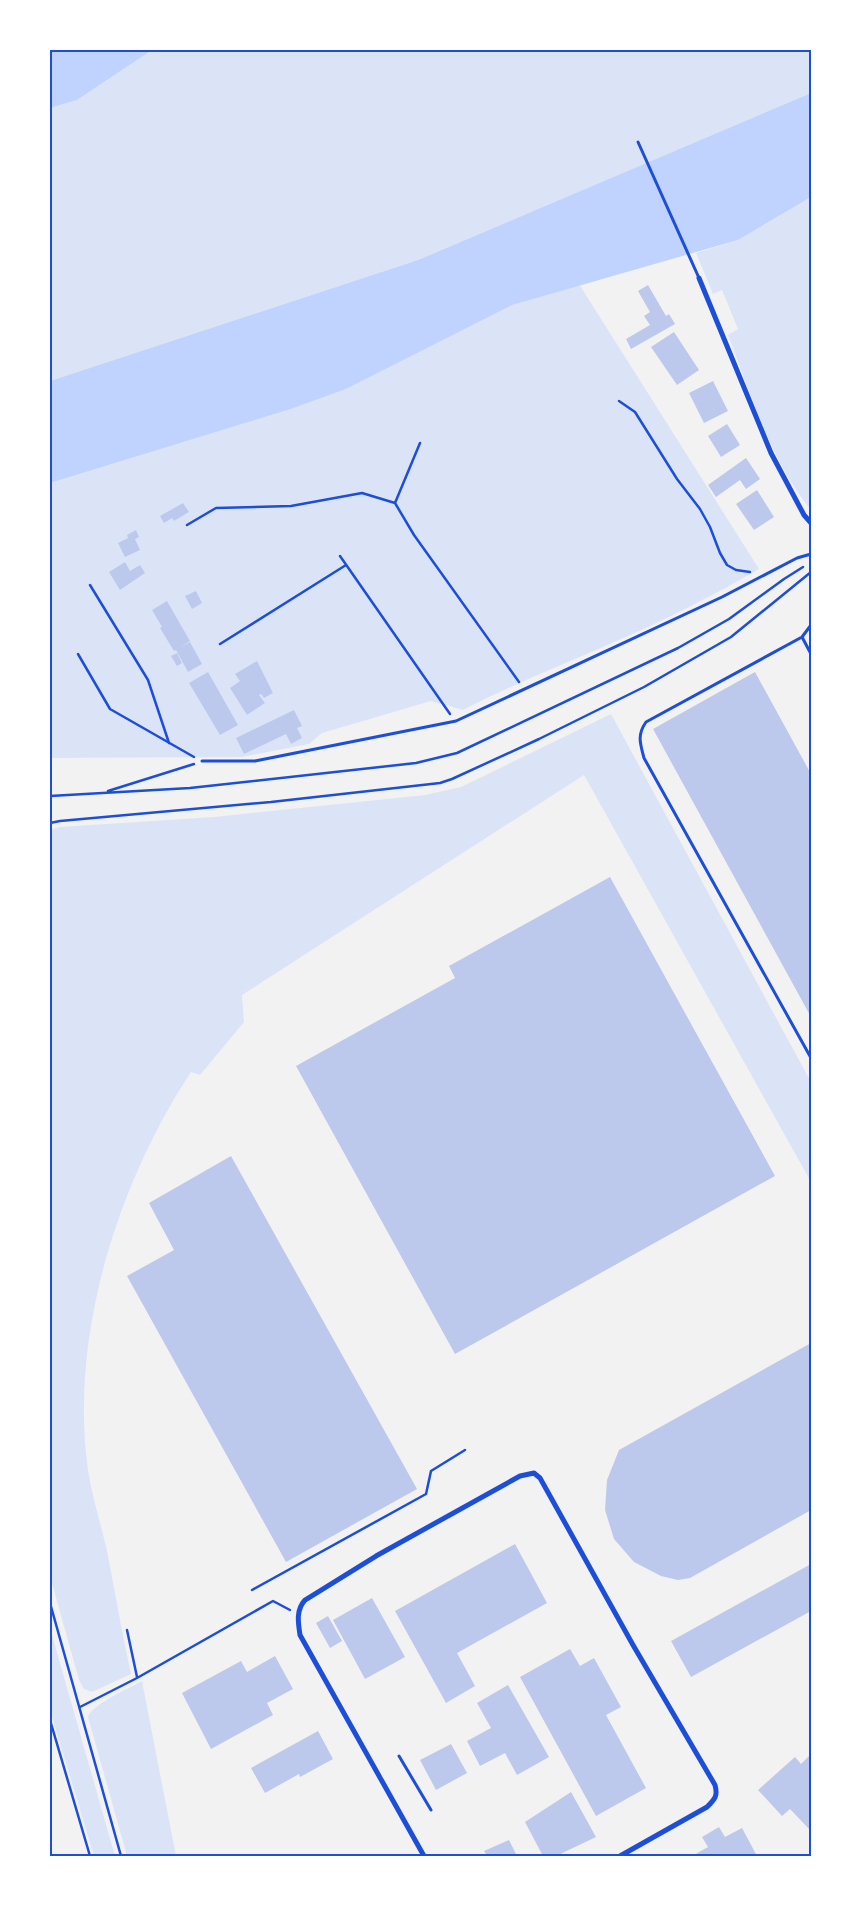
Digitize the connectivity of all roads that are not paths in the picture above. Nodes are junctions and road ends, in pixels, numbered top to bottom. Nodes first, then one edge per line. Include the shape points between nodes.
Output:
1 (638, 142) dead end
2 (699, 278) joint
3 (811, 523) edge
4 (811, 554) edge
5 (811, 625) edge
6 (802, 637) junction
7 (811, 654) edge
8 (202, 761) road end
9 (811, 1058) edge
10 (399, 1756) dead end
11 (431, 1810) dead end
12 (424, 1856) edge
13 (620, 1856) edge

1 - 2 lane
2 - 3 street via 771,453
4 - 8 lane via 456,721 255,761
5 - 6 lane
6 - 7 lane
6 - 9 lane via 646,722 640,730 639,740 644,758
10 - 11 lane
12 - 13 street via 300,1635 298,1614 305,1600 376,1556 520,1476 534,1473 540,1478 715,1785 717,1794 708,1807

